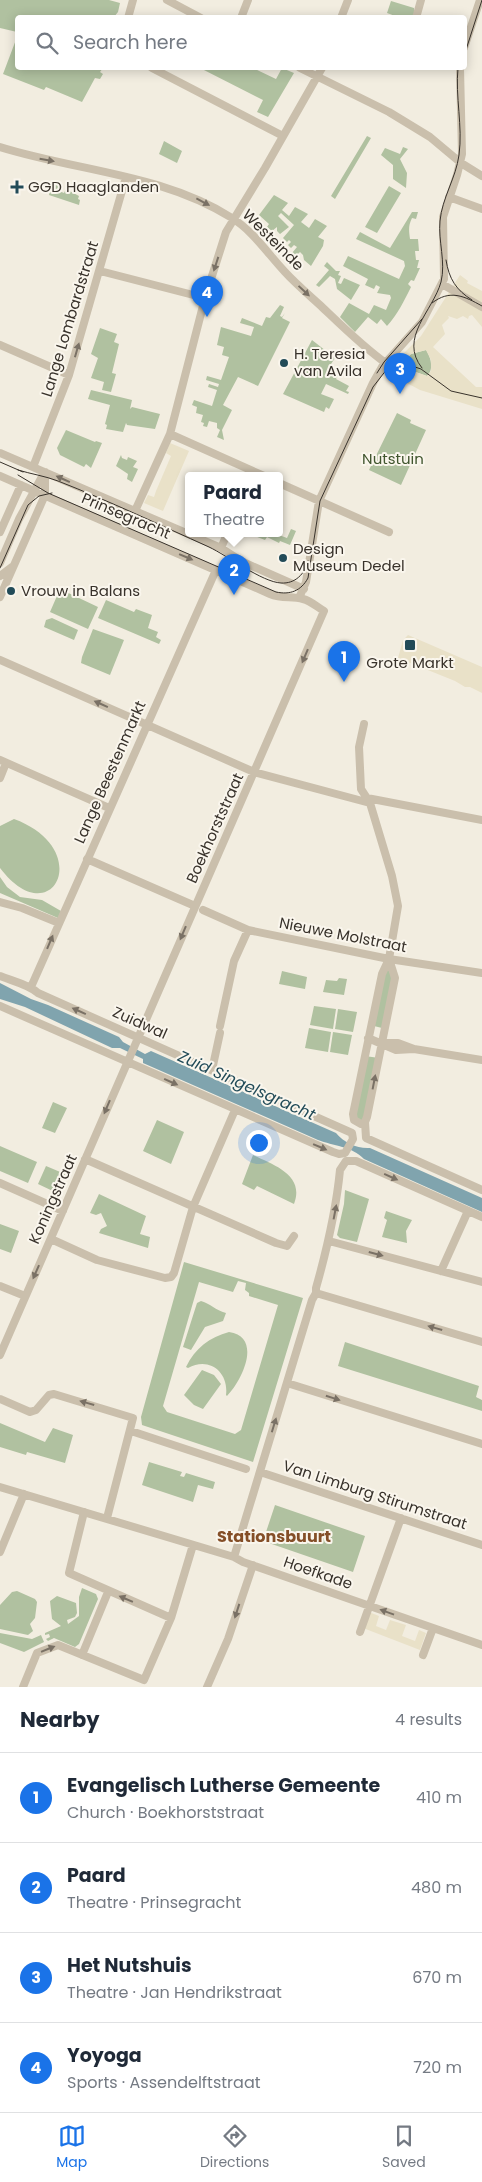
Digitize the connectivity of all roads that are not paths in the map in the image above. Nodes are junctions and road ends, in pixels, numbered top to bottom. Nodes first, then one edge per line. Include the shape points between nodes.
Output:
1 (133, 0) edge
2 (167, 0) edge
3 (248, 0) edge
4 (348, 0) edge
5 (421, 0) edge
6 (480, 0) edge
7 (129, 15) edge
8 (196, 15) edge
9 (242, 15) edge
10 (342, 15) edge
11 (417, 15) edge
12 (467, 39) edge
13 (156, 70) edge
14 (304, 70) edge
15 (321, 70) edge
16 (460, 70) edge
17 (318, 77) junction
18 (284, 136) junction
19 (0, 147) edge
20 (460, 163) junction
21 (482, 176) edge
22 (126, 177) junction
23 (449, 197) junction
24 (482, 209) edge
25 (234, 218) junction
26 (100, 271) junction
27 (442, 284) junction
28 (205, 298) junction
29 (482, 307) edge
30 (0, 345) edge
31 (387, 364) junction
32 (69, 375) junction
33 (170, 434) junction
34 (0, 453) edge
35 (32, 467) junction
36 (45, 472) junction
37 (249, 472) edge
38 (0, 476) edge
39 (21, 485) junction
40 (283, 485) edge
41 (34, 491) junction
42 (45, 496) junction
43 (319, 501) junction
44 (137, 508) junction
45 (185, 531) edge
46 (0, 532) edge
47 (389, 532) dead end
48 (198, 537) edge
49 (226, 537) edge
50 (221, 548) junction
51 (0, 563) edge
52 (13, 566) junction
53 (214, 572) junction
54 (0, 576) edge
55 (304, 589) junction
56 (0, 597) edge
57 (299, 598) junction
58 (324, 612) joint
59 (0, 660) edge
60 (146, 724) junction
61 (364, 724) dead end
62 (3, 762) edge
63 (254, 772) junction
64 (0, 778) edge
65 (369, 800) junction
66 (110, 808) junction
67 (482, 820) edge
68 (87, 859) junction
69 (0, 902) edge
70 (195, 906) junction
71 (203, 910) dead end
72 (58, 923) junction
73 (248, 930) junction
74 (389, 959) junction
75 (482, 973) edge
76 (0, 976) edge
77 (31, 987) junction
78 (0, 1006) edge
79 (139, 1038) junction
80 (368, 1038) junction
81 (382, 1043) junction
82 (129, 1059) junction
83 (482, 1060) edge
84 (212, 1070) junction
85 (235, 1110) junction
86 (365, 1122) junction
87 (85, 1159) junction
88 (0, 1183) edge
89 (482, 1190) edge
90 (193, 1207) junction
91 (63, 1211) junction
92 (468, 1211) junction
93 (482, 1217) edge
94 (294, 1236) dead end
95 (51, 1238) junction
96 (329, 1241) junction
97 (442, 1271) junction
98 (482, 1282) edge
99 (0, 1286) edge
100 (316, 1293) junction
101 (25, 1296) junction
102 (482, 1342) edge
103 (0, 1355) edge
104 (287, 1383) junction
105 (0, 1399) edge
106 (131, 1431) junction
107 (482, 1444) edge
108 (246, 1469) dead end
109 (260, 1472) junction
110 (0, 1487) edge
111 (24, 1494) junction
112 (84, 1512) junction
113 (107, 1518) junction
114 (401, 1518) junction
115 (194, 1545) junction
116 (482, 1545) edge
117 (0, 1552) edge
118 (234, 1557) junction
119 (253, 1565) junction
120 (108, 1592) junction
121 (369, 1605) junction
122 (171, 1618) junction
123 (433, 1628) junction
124 (360, 1632) dead end
125 (482, 1645) edge
126 (82, 1655) junction
127 (423, 1655) dead end
128 (23, 1687) edge
129 (208, 1687) edge

1 - 7 street
2 - 8 street
3 - 9 street
4 - 10 street
5 - 11 street
6 - 12 street
13 - 18 street
14 - 17 street
15 - 17 street
16 - 20 street
17 - 18 street
17 - 20 street via 390,112 436,141
18 - 25 street
19 -> 22 street, Westeinde via 39,159
20 - 21 street
20 - 23 street
22 -> 25 street, Westeinde via 190,195
22 - 26 street, Lange Lombardstraat
23 - 24 street
23 - 27 street via 443,216
25 -> 28 street via 226,232
25 -> 31 street, Westeinde via 285,272
26 - 28 street
32 -> 26 street, Lange Lombardstraat
27 - 29 street
27 - 31 street via 416,332
28 - 33 street
30 - 32 street
31 - 43 street via 375,380
32 - 35 street, Lange Lombardstraat
33 - 37 street
33 - 44 street
34 - 35 street, Prinsegracht
35 - 36 street, Prinsegracht
36 - 41 street
36 - 42 street
44 -> 36 street, Prinsegracht
38 - 39 street, Prinsegracht
39 - 41 street, Prinsegracht
39 - 46 street
40 - 43 street
41 - 42 street, Prinsegracht
41 - 51 street
42 - 52 street
42 -> 53 street, Prinsegracht
43 - 47 street
43 - 55 street
44 - 45 street, Prinsegracht
48 - 50 street, Prinsegracht
49 - 50 street
50 - 55 street, Prinsegracht via 243,562
52 - 54 street
52 - 56 street
53 - 57 street, Prinsegracht via 274,596
53 - 60 street, Lange Beestenmarkt
55 - 57 street
57 - 58 street, Prinsegracht via 308,600
58 -> 63 street, Boekhorststraat
60 -> 59 street
60 - 63 street
60 - 66 street, Lange Beestenmarkt
61 - 65 street via 358,776 360,789
62 - 64 street
62 - 66 street
63 - 65 street
63 - 70 street, Boekhorststraat
65 - 67 street
65 - 74 street via 398,906
66 - 68 street, Lange Beestenmarkt
68 - 70 street
68 - 72 street, Lange Beestenmarkt
69 - 72 street
70 -> 79 street, Boekhorststraat
71 - 73 street, Nieuwe Molstraat
77 -> 72 street, Lange Beestenmarkt
73 - 74 street, Nieuwe Molstraat
73 - 84 street via 234,961
74 - 75 street, Nieuwe Molstraat
74 - 80 street via 382,974
74 - 81 street via 394,978
76 - 77 street, Zuidwal
79 -> 77 street, Zuidwal
78 - 82 street
79 - 82 street, Boekhorststraat
79 - 84 street, Zuidwal
80 - 81 street
80 - 86 street via 352,1114 356,1123
81 - 83 street via 400,1051 414,1049
86 -> 81 street
82 -> 85 street
82 -> 87 street, Koningstraat
85 -> 84 street, Zuidwal via 339,1154 347,1150 353,1139 352,1133
85 - 90 street
86 - 89 street via 366,1138
87 - 90 street
87 - 91 street, Koningstraat
88 - 91 street
90 - 94 street via 276,1244 287,1246
90 - 95 street via 171,1277 97,1260
91 - 95 street, Koningstraat
92 - 93 street
96 -> 92 street via 340,1170 346,1161 356,1161
92 - 97 street
95 -> 101 street, Koningstraat
96 -> 97 street
96 - 100 street
97 - 98 street
99 - 101 street
102 -> 100 street
100 - 104 street
101 - 103 street, Koningstraat
104 -> 107 street
109 -> 104 street
106 -> 105 street via 133,1418 54,1394 30,1412
106 - 108 street
106 - 113 street
109 - 114 street, Van Limburg Stirumstraat
109 - 118 street
110 - 111 street, Hoefkade
111 - 112 street, Hoefkade
111 - 117 street
112 - 113 street, Hoefkade
112 - 120 street via 69,1573
113 - 115 street, Hoefkade
114 - 116 street, Van Limburg Stirumstraat
114 - 121 street
115 - 118 street, Hoefkade
115 - 122 street
118 - 119 street, Hoefkade
119 - 121 street, Hoefkade
119 -> 129 street
122 -> 120 street
120 - 126 street
123 -> 121 street, Hoefkade
121 - 124 street
122 - 126 street via 144,1680
123 - 125 street, Hoefkade
123 - 127 street
128 -> 126 street via 37,1653 58,1645

